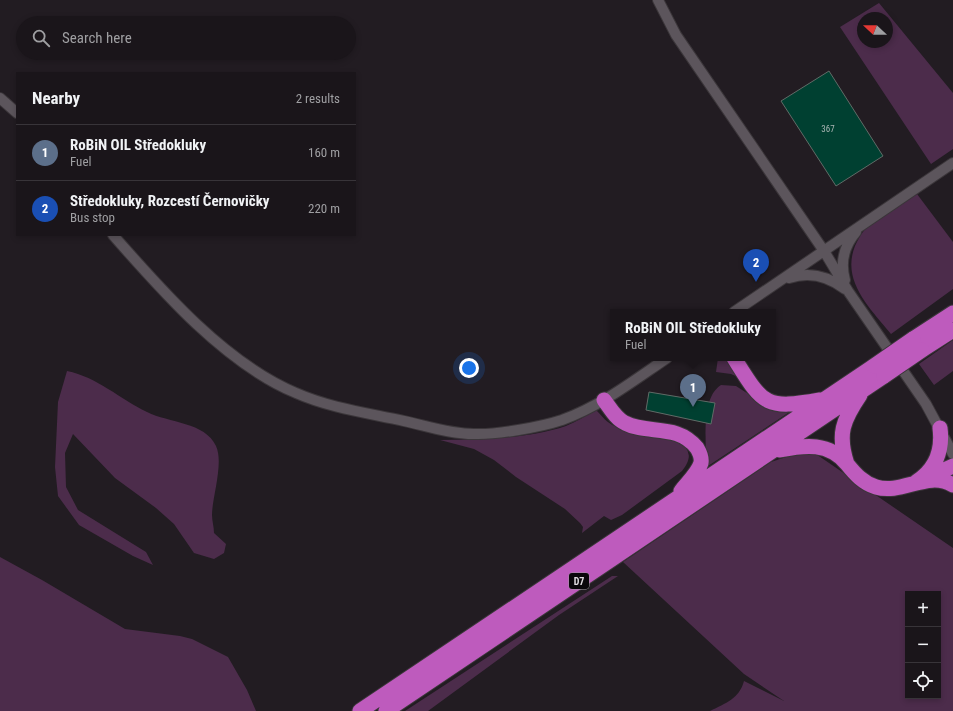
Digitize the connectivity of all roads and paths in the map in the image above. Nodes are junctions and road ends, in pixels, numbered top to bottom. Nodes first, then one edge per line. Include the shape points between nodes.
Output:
1 (658, 0) edge
2 (0, 98) edge
3 (16, 112) edge
4 (953, 162) edge
5 (859, 227) junction
6 (114, 236) edge
7 (824, 251) junction
8 (780, 281) junction
9 (848, 291) junction
10 (738, 309) edge
11 (953, 312) edge
12 (953, 330) edge
13 (917, 345) junction
14 (662, 361) edge
15 (736, 361) edge
16 (879, 371) junction
17 (863, 390) junction
18 (824, 399) junction
19 (604, 400) junction
20 (940, 428) junction
21 (773, 451) junction
22 (953, 454) edge
23 (848, 465) junction
24 (953, 466) edge
25 (910, 485) junction
26 (953, 485) edge
27 (673, 501) junction
28 (360, 711) edge
29 (386, 711) edge

1 - 7 street via 676,35
2 - 3 street
4 - 5 street
5 - 7 street
5 - 9 street via 851,237 842,258
6 - 19 street via 155,284 241,361 295,393 320,402 441,430 473,434 506,432 561,420
7 - 8 street
7 - 9 street
8 - 9 street via 816,274
8 - 10 street
9 - 20 street
11 - 13 highway, D7
12 - 13 highway, D7
13 - 16 highway, D7, bridge
14 - 19 street
15 - 18 highway via 755,391 767,401 784,405
16 - 17 highway, D7
16 - 18 highway, D7
17 - 21 highway, D7
17 - 23 highway via 848,414 842,431 842,448
18 - 27 highway, D7
19 - 27 highway via 624,423 674,433 691,442 700,452 701,462 697,470
20 - 22 street
20 - 25 highway via 941,444 937,459 928,472
21 - 23 highway via 802,445 816,446 831,451
21 - 29 highway, D7
23 - 25 highway via 856,476 875,487 896,489
24 - 25 highway
25 - 26 highway via 933,479
27 - 28 highway, D7

